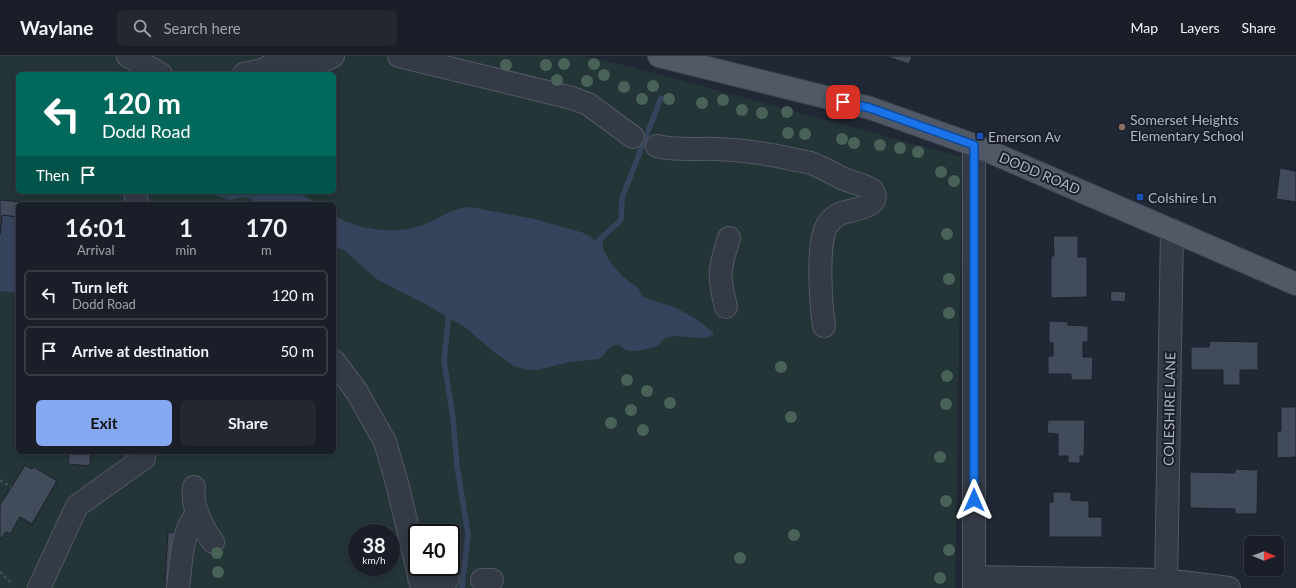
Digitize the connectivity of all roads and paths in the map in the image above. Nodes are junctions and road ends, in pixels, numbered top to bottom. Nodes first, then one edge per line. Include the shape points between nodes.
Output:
1 (128, 56) edge
2 (333, 56) edge
3 (399, 56) edge
4 (659, 56) edge
5 (278, 59) edge
6 (157, 72) edge
7 (255, 72) edge
8 (634, 137) dead end
9 (974, 145) junction
10 (657, 146) dead end
11 (1172, 230) junction
12 (729, 238) dead end
13 (1296, 284) edge
14 (726, 307) dead end
15 (824, 326) dead end
16 (336, 364) edge
17 (143, 454) edge
18 (0, 480) edge
19 (11, 487) dead end
20 (194, 487) dead end
21 (198, 514) junction
22 (213, 542) dead end
23 (0, 572) edge
24 (448, 578) dead end
25 (974, 582) edge
26 (420, 583) edge
27 (1166, 584) edge
28 (13, 585) dead end
29 (39, 588) edge
30 (178, 588) edge
31 (1228, 588) edge

1 - 6 street
2 - 5 street via 303,68
3 - 8 street via 572,98 588,104
4 - 9 main road, DODD ROAD via 870,108
5 - 7 street via 266,70
9 - 11 main road, DODD ROAD
9 - 25 street
10 - 15 street via 668,149 716,149 769,154 811,163 872,190 873,201 867,207 839,214 826,226 822,236
11 - 13 main road, DODD ROAD
11 - 27 street, COLESHIRE LANE
12 - 14 street via 720,265
16 - 26 street via 357,392 385,442
17 - 29 street via 144,458 77,506
18 - 19 path
20 - 21 street via 193,494
21 - 22 street
21 - 30 street via 192,519 187,531
23 - 28 path
24 - 26 street
25 - 27 street
27 - 31 street

